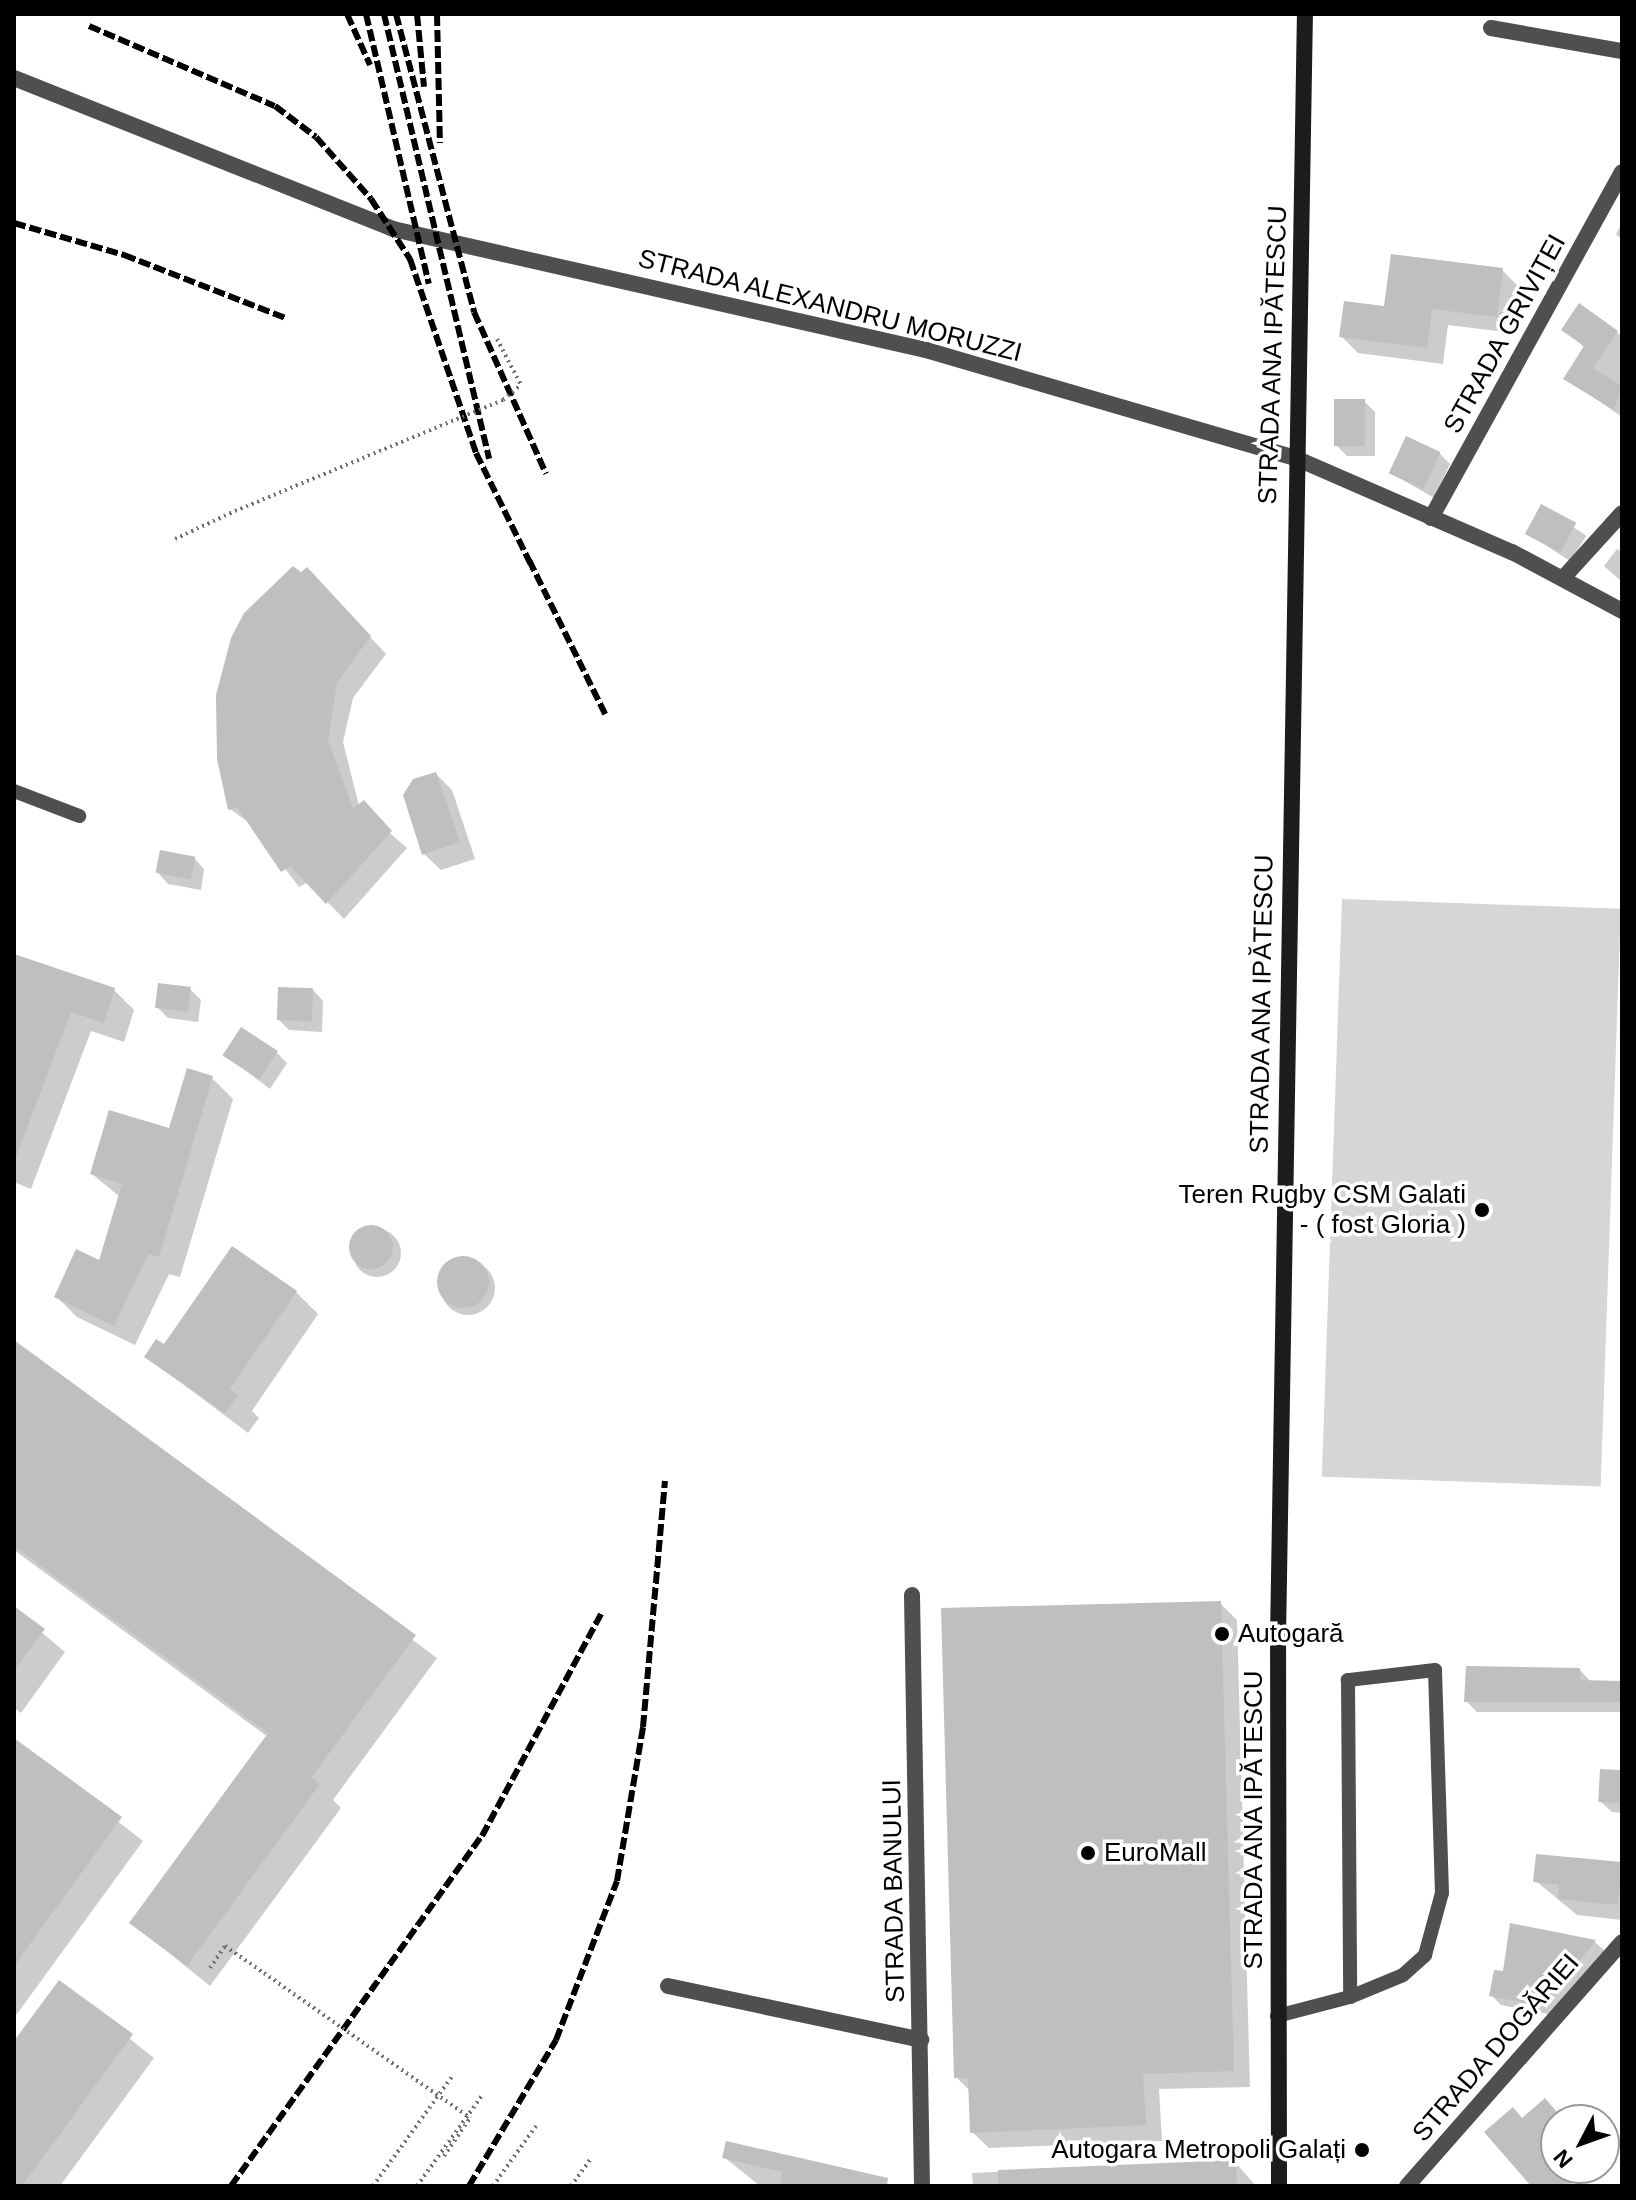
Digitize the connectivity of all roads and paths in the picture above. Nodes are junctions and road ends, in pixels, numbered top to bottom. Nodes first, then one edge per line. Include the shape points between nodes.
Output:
1 (1305, 14) edge
2 (1491, 28) dead end
3 (1622, 51) edge
4 (14, 78) edge
5 (1622, 172) edge
6 (497, 339) dead end
7 (1293, 457) junction
8 (1622, 513) edge
9 (1431, 518) junction
10 (175, 539) dead end
11 (1564, 577) junction
12 (1622, 611) edge
13 (14, 791) edge
14 (79, 816) dead end
15 (912, 1595) dead end
16 (1622, 1942) edge
17 (210, 1968) dead end
18 (668, 1986) dead end
19 (1350, 1997) junction
20 (1277, 2016) junction
21 (921, 2040) junction
22 (453, 2075) dead end
23 (483, 2094) dead end
24 (536, 2126) dead end
25 (444, 2156) dead end
26 (591, 2158) dead end
27 (373, 2186) edge
28 (417, 2186) edge
29 (493, 2186) edge
30 (571, 2186) edge
31 (922, 2186) edge
32 (1279, 2186) edge
33 (1407, 2186) edge

1 - 7 main road, STRADA ANA IPĂTESCU
2 - 3 street
4 - 7 street, STRADA ALEXANDRU MORUZZI via 393,229 926,350
5 - 9 street, STRADA GRIVIȚEI
6 - 10 path, bridge via 521,385 503,400
7 - 9 street, STRADA ALEXANDRU MORUZZI
7 - 20 main road, STRADA ANA IPĂTESCU
8 - 11 street
9 - 11 street, STRADA ALEXANDRU MORUZZI
11 - 12 street, STRADA ALEXANDRU MORUZZI
13 - 14 lane
15 - 21 street, STRADA BANULUI
16 - 33 street, STRADA DOGĂRIEI
17 - 25 path, bridge via 225,1946 470,2118
18 - 21 street
19 - 19 lane via 1403,1975 1425,1955 1438,1915 1435,1670 1348,1680
19 - 20 lane
20 - 32 main road, STRADA ANA IPĂTESCU
21 - 31 street, STRADA BANULUI
22 - 27 path
23 - 28 path
24 - 29 path
26 - 30 path

